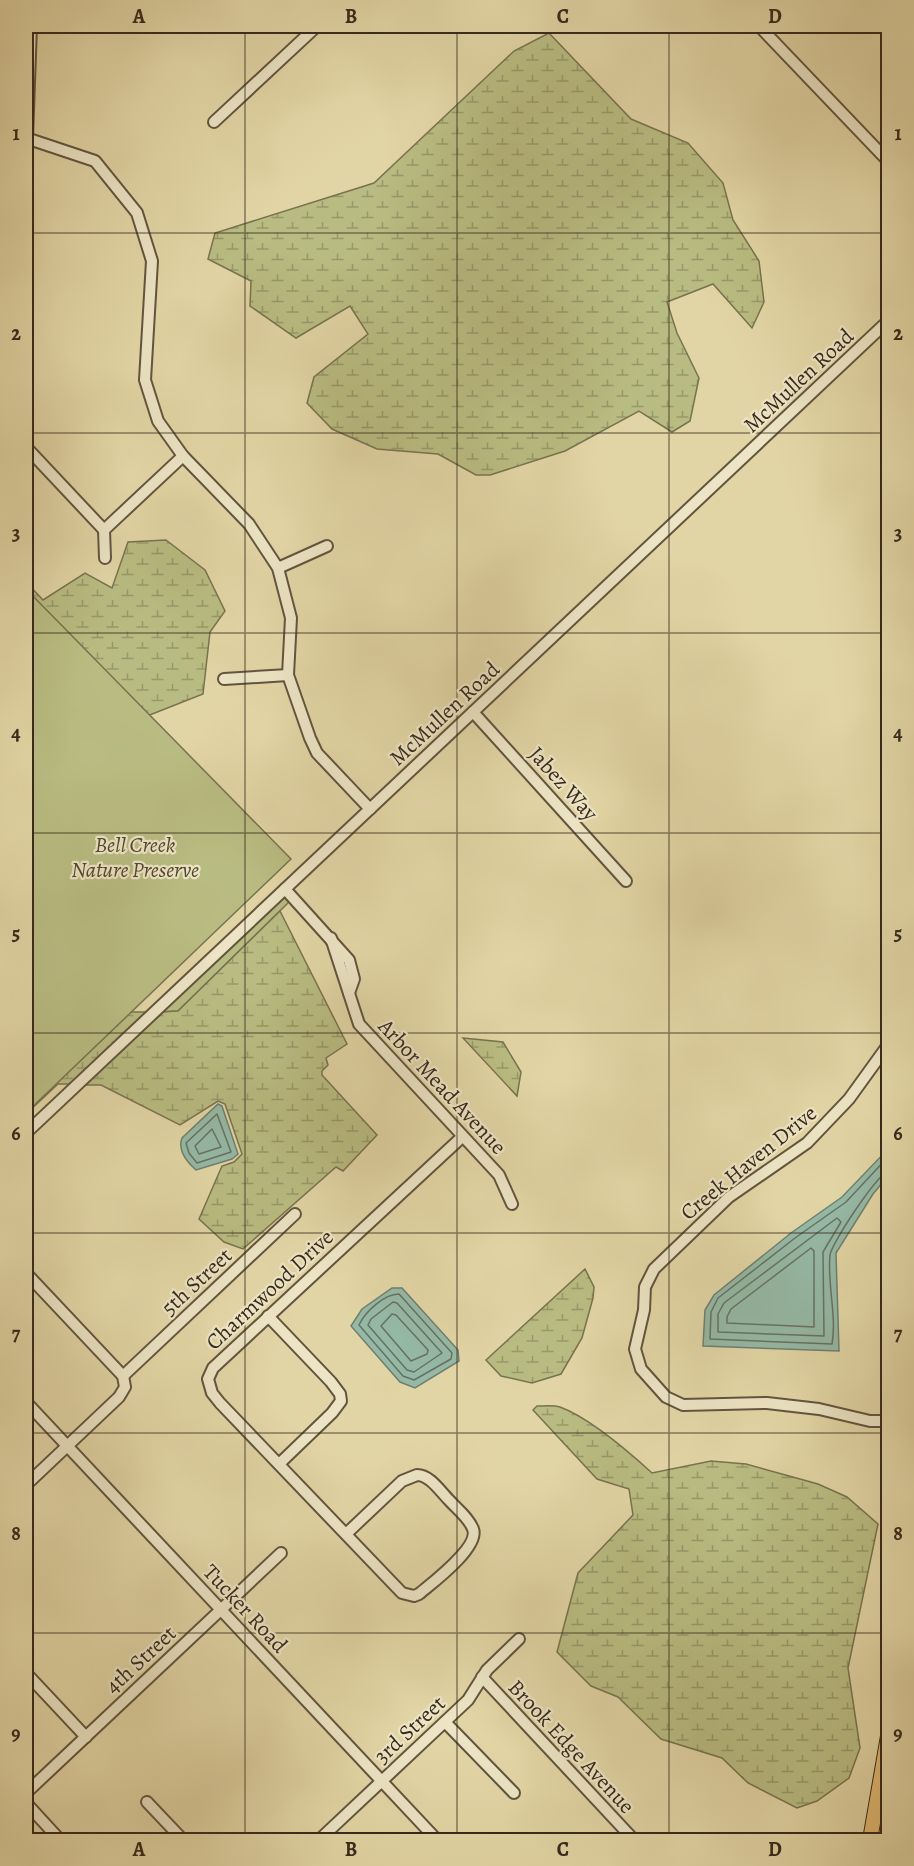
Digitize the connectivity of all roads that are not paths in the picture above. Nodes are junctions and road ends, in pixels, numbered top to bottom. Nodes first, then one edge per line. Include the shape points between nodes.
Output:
1 (30, 26) edge
2 (317, 26) edge
3 (759, 26) edge
4 (214, 122) dead end
5 (26, 138) edge
6 (888, 161) edge
7 (888, 321) edge
8 (26, 447) edge
9 (183, 456) junction
10 (104, 530) junction
11 (327, 546) dead end
12 (105, 558) dead end
13 (278, 568) junction
14 (288, 675) junction
15 (224, 679) dead end
16 (473, 712) junction
17 (370, 809) junction
18 (626, 881) dead end
19 (285, 889) junction
20 (331, 938) junction
21 (349, 993) junction
22 (888, 1045) edge
23 (26, 1133) edge
24 (462, 1137) junction
25 (512, 1204) dead end
26 (295, 1214) dead end
27 (26, 1273) edge
28 (268, 1316) junction
29 (123, 1376) junction
30 (26, 1402) edge
31 (888, 1420) edge
32 (66, 1445) junction
33 (279, 1464) junction
34 (26, 1485) edge
35 (346, 1534) junction
36 (281, 1553) dead end
37 (221, 1610) junction
38 (519, 1639) dead end
39 (26, 1672) edge
40 (482, 1677) junction
41 (445, 1722) junction
42 (888, 1736) edge
43 (86, 1737) junction
44 (382, 1781) junction
45 (26, 1793) edge
46 (514, 1793) dead end
47 (147, 1802) dead end
48 (26, 1803) edge
49 (60, 1840) edge
50 (183, 1840) edge
51 (319, 1840) edge
52 (437, 1840) edge
53 (634, 1840) edge
54 (870, 1840) edge

1 - 5 street
2 - 4 street
3 - 6 street
5 - 9 street via 95,160 137,213 152,261 145,380 158,422
7 - 16 street, McMullen Road
8 - 10 street
9 - 10 street
9 - 13 street via 249,524
10 - 12 street
11 - 13 street
13 - 14 street via 291,618
14 - 15 street
14 - 17 street via 317,753
16 - 17 street, McMullen Road
16 - 18 street, Jabez Way
17 - 19 street, McMullen Road
19 - 20 street, Arbor Mead Avenue
19 - 23 street, McMullen Road
20 - 21 street, Arbor Mead Avenue via 334,970
20 - 21 street, Arbor Mead Avenue via 354,972
21 - 24 street, Arbor Mead Avenue via 364,1031
22 - 31 street, Creek Haven Drive via 849,1099 807,1143 729,1197 654,1269 645,1287 635,1349 641,1369 666,1397 682,1405 767,1403 819,1409 870,1421
24 - 25 street, Arbor Mead Avenue via 499,1175
24 - 28 street, Charmwood Drive
26 - 29 street, 5th Street
27 - 29 street
28 - 33 street, Charmwood Drive via 213,1368 208,1379 212,1393
28 - 33 street via 331,1382 340,1401
29 - 32 street via 124,1388 119,1397
30 - 32 street, Tucker Road
32 - 34 street
32 - 37 street, Tucker Road
33 - 35 street, Charmwood Drive
35 - 35 street, Charmwood Drive via 397,1589 414,1596 468,1549 474,1539 468,1520 429,1479 417,1474 402,1481
36 - 37 street, 4th Street
37 - 43 street, 4th Street
37 - 44 street, Tucker Road
38 - 40 street, 3rd Street
39 - 43 street
40 - 41 street, 3rd Street via 468,1700
40 - 53 street, Brook Edge Avenue
41 - 44 street, 3rd Street
41 - 46 street
42 - 54 main road
43 - 45 street, 4th Street
44 - 51 street, 3rd Street
44 - 52 street, Tucker Road
47 - 50 street
48 - 49 street

